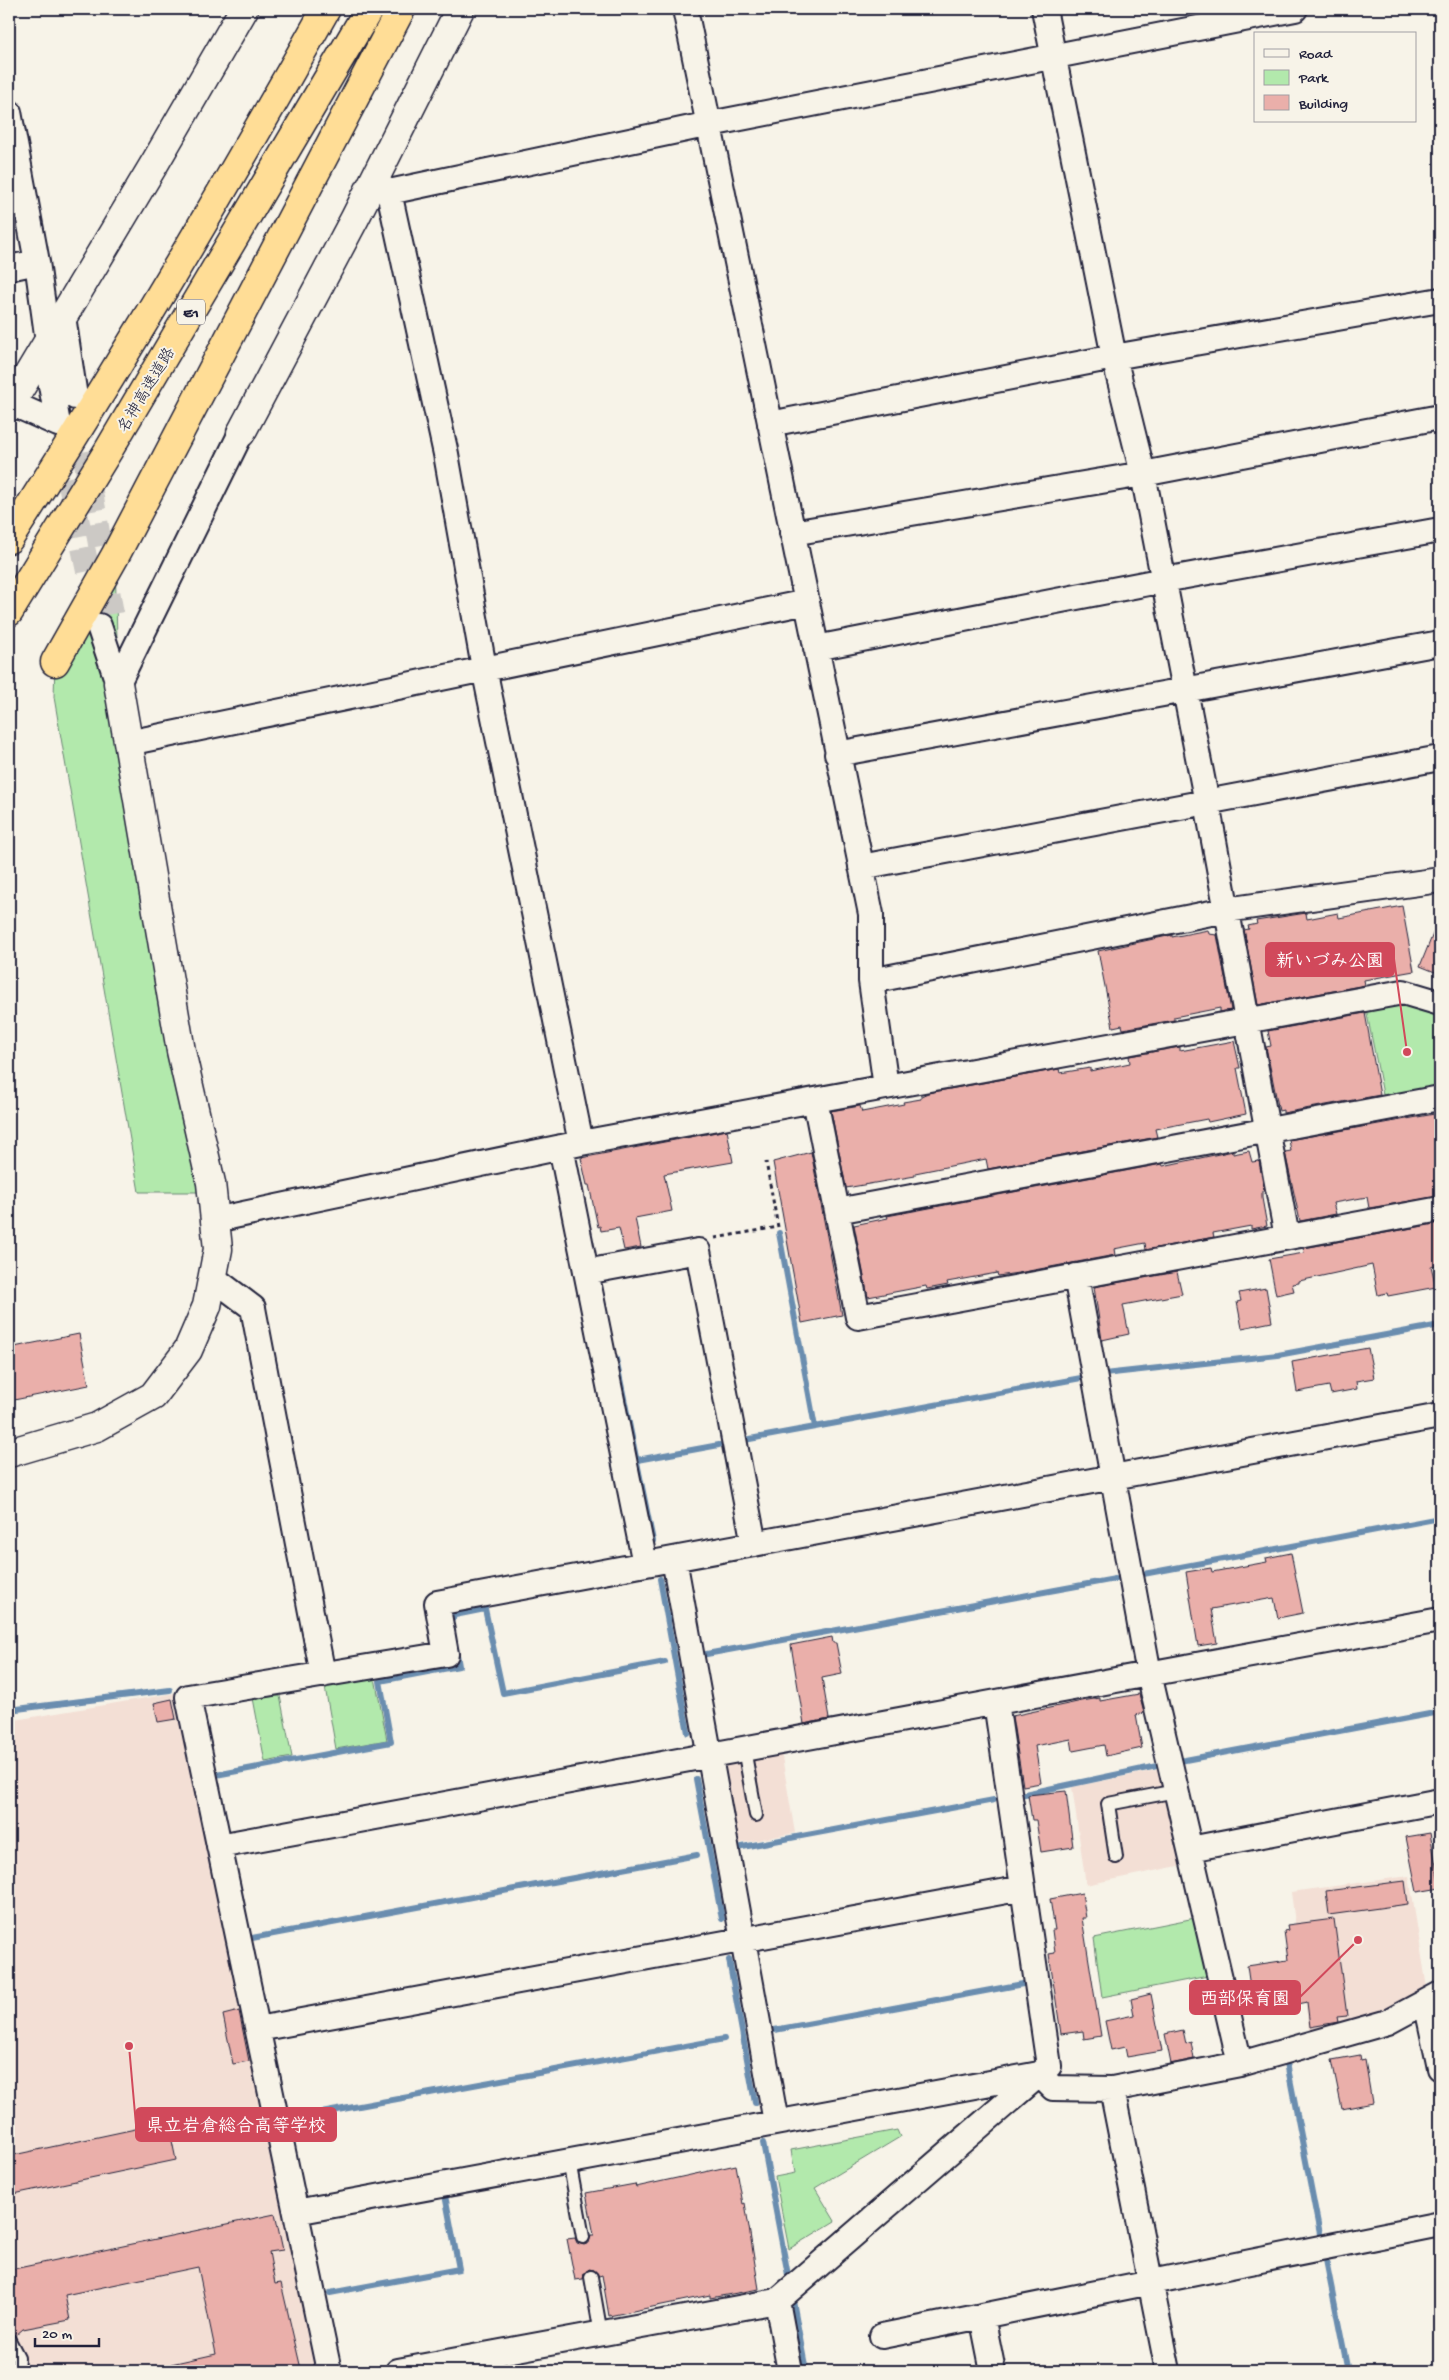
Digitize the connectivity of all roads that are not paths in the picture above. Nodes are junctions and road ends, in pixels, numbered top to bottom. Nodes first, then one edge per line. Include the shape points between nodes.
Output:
1 (244, 9) edge
2 (326, 9) edge
3 (369, 9) edge
4 (401, 9) edge
5 (460, 9) edge
6 (686, 9) edge
7 (1044, 9) edge
8 (1295, 9) edge
9 (1053, 57) junction
10 (9, 112) edge
11 (710, 124) junction
12 (381, 186) junction
13 (37, 262) junction
14 (9, 268) edge
15 (1440, 300) edge
16 (63, 316) junction
17 (46, 345) junction
18 (1114, 357) junction
19 (75, 397) tunnel mouth
20 (10, 405) edge
21 (1440, 417) edge
22 (770, 424) junction
23 (242, 433) joint
24 (1143, 474) junction
25 (1440, 530) edge
26 (792, 533) junction
27 (9, 539) edge
28 (1164, 580) junction
29 (807, 602) junction
30 (9, 612) edge
31 (105, 620) tunnel mouth
32 (1440, 643) edge
33 (816, 648) junction
34 (55, 662) dead end
35 (484, 668) junction
36 (117, 678) junction
37 (1185, 689) junction
38 (128, 743) junction
39 (837, 754) junction
40 (1440, 758) edge
41 (1207, 803) junction
42 (861, 867) junction
43 (1440, 880) edge
44 (1226, 910) junction
45 (871, 981) junction
46 (1440, 1003) edge
47 (1247, 1021) junction
48 (886, 1087) junction
49 (1440, 1098) edge
50 (815, 1100) junction
51 (1267, 1131) junction
52 (571, 1145) junction
53 (1440, 1209) edge
54 (837, 1211) junction
55 (215, 1220) junction
56 (1287, 1238) junction
57 (586, 1272) junction
58 (1076, 1276) junction
59 (212, 1278) junction
60 (1440, 1416) edge
61 (9, 1453) edge
62 (1113, 1477) junction
63 (754, 1544) junction
64 (674, 1558) junction
65 (645, 1564) junction
66 (1440, 1620) edge
67 (1149, 1674) junction
68 (323, 1675) junction
69 (996, 1702) junction
70 (744, 1749) junction
71 (710, 1755) junction
72 (1176, 1791) junction
73 (1440, 1801) edge
74 (756, 1815) dead end
75 (219, 1846) junction
76 (1190, 1850) junction
77 (1116, 1857) dead end
78 (1023, 1888) junction
79 (743, 1939) junction
80 (1433, 1998) edge
81 (258, 2029) junction
82 (1240, 2064) junction
83 (1440, 2068) edge
84 (1039, 2074) junction
85 (1112, 2089) junction
86 (776, 2122) junction
87 (569, 2161) junction
88 (296, 2212) junction
89 (1440, 2224) edge
90 (583, 2237) dead end
91 (590, 2277) dead end
92 (1150, 2282) junction
93 (777, 2301) junction
94 (982, 2316) junction
95 (601, 2334) junction
96 (882, 2336) dead end
97 (9, 2340) edge
98 (17, 2371) edge
99 (329, 2371) edge
100 (398, 2371) edge
101 (790, 2371) edge
102 (993, 2371) edge
103 (1168, 2371) edge

1 - 16 street
2 - 27 highway, E1 via 72,441
3 - 30 highway, 名神高速道路 / E1
4 - 34 highway via 120,547
5 - 12 street
6 - 11 street
7 - 9 street
8 - 9 street
9 - 11 street
9 - 18 street
10 - 13 street
11 - 12 street
11 - 22 street
12 - 23 street
12 - 35 street via 446,454
13 - 14 street
13 - 17 street
15 - 18 street
16 - 17 street
16 - 19 street
17 - 20 street
17 - 20 street via 58,424
18 - 22 street
18 - 24 street
21 - 24 street
22 - 26 street
23 - 36 street
24 - 26 street
24 - 28 street
25 - 28 street
26 - 29 street
28 - 33 street
28 - 37 street
29 - 33 street
29 - 35 street
31 - 36 street
32 - 37 street
33 - 39 street
35 - 38 street
35 - 52 street
36 - 38 street
37 - 39 street
37 - 41 street
38 - 55 street via 181,1051 211,1183
39 - 42 street
40 - 41 street
41 - 42 street
41 - 44 street
42 - 45 street via 871,914
43 - 44 street
44 - 45 street
44 - 47 street
45 - 48 street
46 - 47 street via 1403,992
47 - 48 street
47 - 51 street
48 - 50 street
49 - 51 street
50 - 52 street
50 - 54 street
51 - 54 street
51 - 56 street
52 - 55 street
52 - 57 street
53 - 56 street
54 - 58 street via 858,1317
55 - 59 street via 218,1249
56 - 58 street
57 - 63 street via 698,1251
57 - 65 street
58 - 62 street
59 - 61 street via 207,1306 188,1350 153,1396 97,1427
59 - 68 street via 253,1308
60 - 62 street
62 - 63 street
62 - 67 street
63 - 64 street
64 - 65 street
64 - 71 street
65 - 68 street via 437,1603 446,1654
66 - 67 street
67 - 69 street
67 - 72 street
68 - 75 street via 188,1697
69 - 70 street
69 - 78 street
70 - 71 street
70 - 74 lane
71 - 75 street
71 - 79 street
72 - 76 street
72 - 77 lane via 1108,1804
73 - 76 street
75 - 81 street
76 - 82 street
78 - 79 street
78 - 84 street via 1048,2066
79 - 81 street
79 - 86 street
80 - 82 street via 1388,2022
80 - 83 street
81 - 88 street
82 - 85 street
84 - 85 street via 1053,2088
84 - 86 street
84 - 93 street
85 - 92 street
86 - 87 street
87 - 88 street
87 - 90 lane
88 - 99 street
89 - 92 street
91 - 95 lane
92 - 94 street
92 - 103 street
93 - 95 street
93 - 101 street
94 - 96 street
94 - 102 street
95 - 100 street
97 - 98 lane via 18,2357

